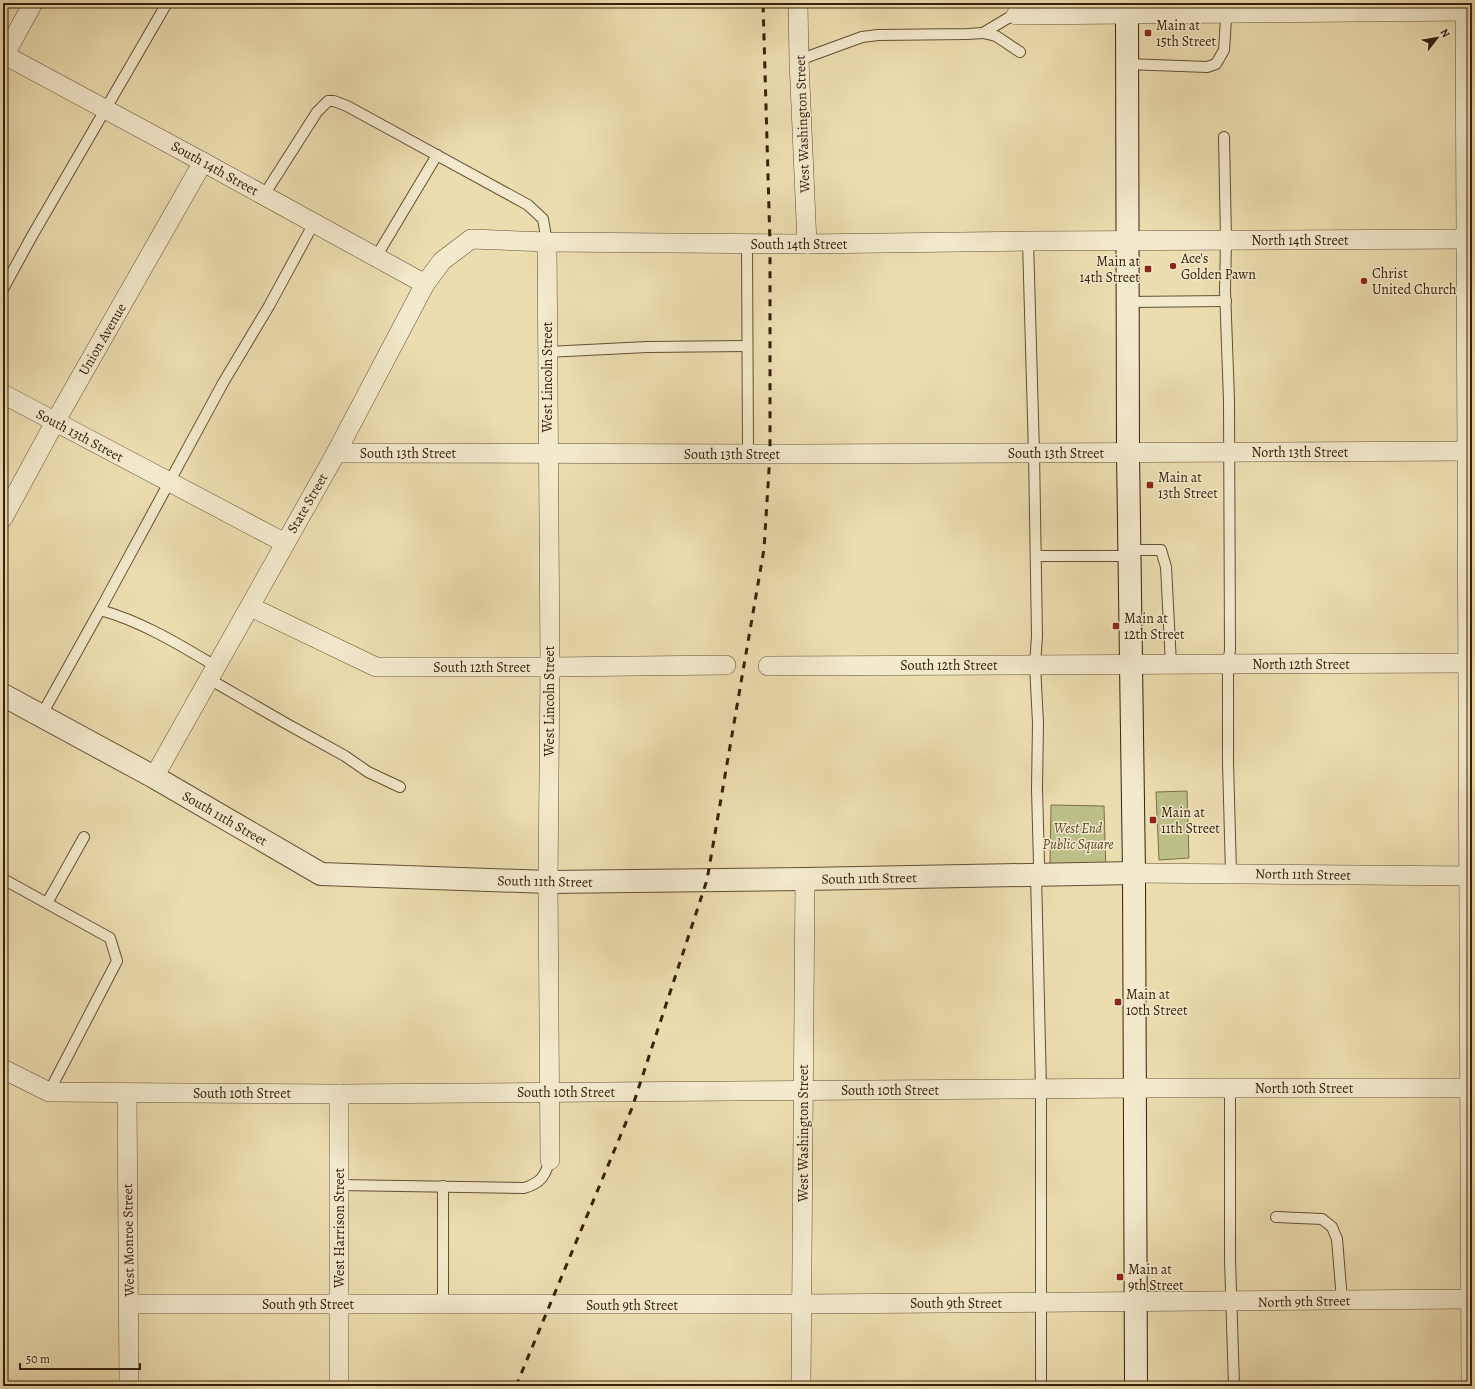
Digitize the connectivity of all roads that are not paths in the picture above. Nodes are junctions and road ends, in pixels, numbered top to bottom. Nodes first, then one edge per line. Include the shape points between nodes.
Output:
1 (33, 3) edge
2 (167, 3) edge
3 (798, 3) edge
4 (1127, 8) edge
5 (1226, 8) edge
6 (1468, 8) edge
7 (1016, 15) joint
8 (983, 33) junction
9 (1020, 52) dead end
10 (4, 56) edge
11 (799, 60) junction
12 (1127, 64) junction
13 (105, 109) junction
14 (1224, 137) dead end
15 (437, 155) junction
16 (203, 162) junction
17 (264, 195) junction
18 (314, 223) junction
19 (471, 239) joint
20 (1469, 239) edge
21 (1128, 240) junction
22 (1226, 240) junction
23 (1028, 241) junction
24 (547, 242) junction
25 (746, 244) junction
26 (807, 244) junction
27 (376, 257) junction
28 (426, 284) junction
29 (3, 289) edge
30 (1226, 301) junction
31 (1128, 302) junction
32 (747, 346) junction
33 (547, 352) junction
34 (3, 394) edge
35 (55, 422) junction
36 (1469, 451) edge
37 (1228, 452) junction
38 (336, 453) junction
39 (1034, 453) junction
40 (1128, 453) junction
41 (548, 454) junction
42 (748, 454) junction
43 (170, 483) junction
44 (3, 518) edge
45 (285, 543) junction
46 (1129, 553) junction
47 (1036, 556) junction
48 (251, 607) junction
49 (100, 610) junction
50 (1470, 663) edge
51 (1131, 664) junction
52 (1171, 664) junction
53 (1228, 664) junction
54 (726, 665) dead end
55 (1035, 665) junction
56 (768, 666) dead end
57 (550, 668) junction
58 (213, 673) junction
59 (3, 695) edge
60 (41, 716) junction
61 (154, 777) junction
62 (400, 787) dead end
63 (84, 836) dead end
64 (1134, 873) junction
65 (1036, 874) junction
66 (1231, 874) junction
67 (1471, 876) edge
68 (3, 879) edge
69 (805, 879) junction
70 (548, 882) junction
71 (47, 903) junction
72 (3, 1068) edge
73 (1135, 1088) junction
74 (1230, 1088) junction
75 (1471, 1088) edge
76 (1041, 1089) junction
77 (803, 1091) junction
78 (48, 1092) junction
79 (550, 1092) junction
80 (127, 1093) junction
81 (340, 1094) junction
82 (550, 1160) joint
83 (339, 1185) junction
84 (443, 1186) junction
85 (1276, 1217) dead end
86 (1471, 1299) edge
87 (1342, 1300) junction
88 (1232, 1301) junction
89 (1136, 1302) junction
90 (1041, 1303) junction
91 (129, 1304) junction
92 (339, 1304) junction
93 (443, 1304) junction
94 (802, 1304) junction
95 (130, 1386) edge
96 (339, 1386) edge
97 (801, 1386) edge
98 (1042, 1386) edge
99 (1136, 1386) edge
100 (1234, 1386) edge
101 (1471, 1386) edge

1 - 10 street
2 - 13 lane
3 - 11 street, West Washington Street
4 - 5 street
4 - 7 street
4 - 12 main road
5 - 6 street
5 - 12 lane via 1224,50 1216,64 1207,67
6 - 20 street
7 - 8 lane
8 - 9 lane via 996,36
8 - 11 lane via 862,36
10 - 13 street, South 14th Street
11 - 26 street, West Washington Street
12 - 21 main road
13 - 16 street, South 14th Street
13 - 29 lane
14 - 22 lane
15 - 17 lane via 347,106 328,101 317,112
15 - 24 lane via 528,205 543,219
15 - 27 lane
16 - 17 street, South 14th Street
16 - 35 street, Union Avenue
17 - 18 street, South 14th Street
18 - 27 street, South 14th Street
18 - 43 lane via 223,383
19 - 24 street, South 14th Street
19 - 28 street, State Street via 442,261
20 - 22 street, North 14th Street
20 - 36 street
21 - 22 street, North 14th Street
21 - 23 street, South 14th Street
21 - 31 main road
22 - 30 lane
23 - 26 street, South 14th Street
23 - 39 lane
24 - 25 street, South 14th Street
24 - 33 street, West Lincoln Street
25 - 26 street, South 14th Street
25 - 32 lane
27 - 28 street, South 14th Street
28 - 38 street, State Street
30 - 31 lane
30 - 37 lane
31 - 40 main road
32 - 33 lane
32 - 42 lane
33 - 41 street, West Lincoln Street
34 - 35 street, South 13th Street
35 - 43 street, South 13th Street
35 - 44 street, Union Avenue
36 - 37 street, North 13th Street
36 - 50 street
37 - 40 street, North 13th Street
37 - 53 lane
38 - 41 street, South 13th Street
38 - 45 street, State Street
39 - 40 street, South 13th Street
39 - 42 street, South 13th Street
39 - 47 lane
40 - 46 main road
41 - 42 street, South 13th Street
41 - 57 street, West Lincoln Street
43 - 45 street, South 13th Street
43 - 49 lane
45 - 48 street, State Street
46 - 47 lane
46 - 51 main road
46 - 52 lane via 1161,550 1166,567
47 - 55 lane
48 - 57 street, South 12th Street via 376,667
48 - 58 street, State Street
49 - 58 lane via 116,614 174,641
49 - 60 lane
50 - 53 street, North 12th Street
50 - 67 street
51 - 52 street, North 12th Street
51 - 55 street, South 12th Street
51 - 64 main road
52 - 53 street, North 12th Street
53 - 66 lane
54 - 57 street, South 12th Street
55 - 56 street, South 12th Street
55 - 65 lane via 1039,864
57 - 70 street, West Lincoln Street
58 - 61 street, State Street
58 - 62 lane via 287,724 345,756 368,772
59 - 60 main road, South 11th Street
60 - 61 main road, South 11th Street
61 - 70 main road, South 11th Street via 321,874
63 - 71 lane
64 - 65 main road, South 11th Street
64 - 66 street, North 11th Street
64 - 73 main road
65 - 69 main road, South 11th Street
65 - 76 lane
66 - 67 street, North 11th Street
67 - 75 street
68 - 71 lane
69 - 70 main road, South 11th Street
69 - 77 street, West Washington Street
70 - 79 street, West Lincoln Street
71 - 78 lane via 110,938 117,961
72 - 78 street, South 10th Street
73 - 74 street, North 10th Street
73 - 76 street, South 10th Street
73 - 89 main road
74 - 75 street, North 10th Street
74 - 88 lane
75 - 86 street
76 - 77 street, South 10th Street
76 - 90 lane
77 - 79 street, South 10th Street
77 - 94 street, West Washington Street
78 - 80 street, South 10th Street
79 - 81 street, South 10th Street
79 - 82 street, West Lincoln Street
80 - 81 street, South 10th Street
80 - 91 street, West Monroe Street
81 - 83 street, West Harrison Street
82 - 84 lane via 545,1175 533,1185 524,1188
83 - 84 lane
83 - 92 street, West Harrison Street
84 - 93 lane
85 - 87 lane via 1322,1219 1332,1228 1337,1239
86 - 87 street, North 9th Street
86 - 101 street
87 - 88 street, North 9th Street
88 - 89 street, North 9th Street
88 - 100 lane
89 - 90 street, South 9th Street
89 - 99 main road
90 - 94 street, South 9th Street
90 - 98 lane
91 - 92 street, South 9th Street
91 - 95 street, West Monroe Street
92 - 93 street, South 9th Street
92 - 96 street, West Harrison Street
93 - 94 street, South 9th Street
94 - 97 street, West Washington Street

